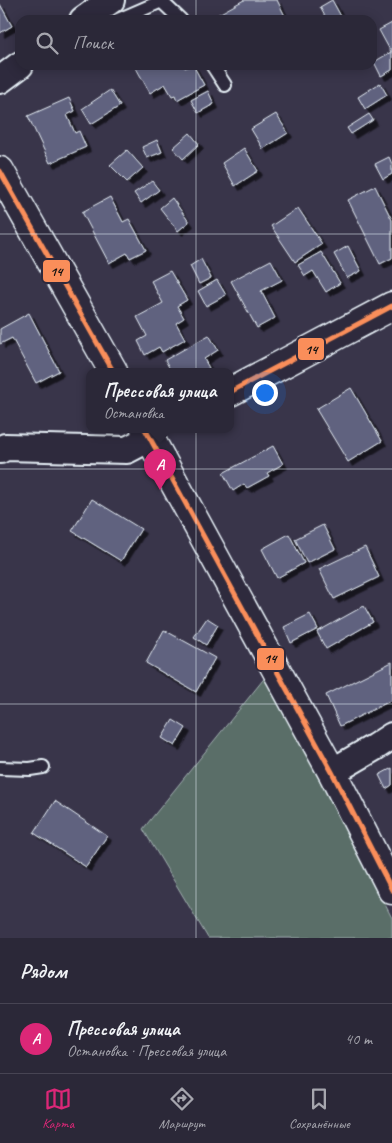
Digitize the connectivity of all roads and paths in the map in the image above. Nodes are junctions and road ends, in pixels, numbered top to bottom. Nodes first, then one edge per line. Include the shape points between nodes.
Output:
1 (111, 0) edge
2 (163, 1) edge
3 (89, 15) edge
4 (130, 15) edge
5 (176, 15) edge
6 (15, 69) edge
7 (215, 70) edge
8 (0, 80) edge
9 (225, 85) dead end
10 (0, 171) edge
11 (392, 306) edge
12 (111, 368) edge
13 (234, 390) edge
14 (152, 433) edge
15 (155, 433) edge
16 (0, 450) edge
17 (392, 736) edge
18 (43, 767) dead end
19 (0, 768) edge
20 (332, 772) junction
21 (392, 890) edge

1 - 3 street
2 - 4 lane
2 - 5 lane
6 - 8 street
7 - 9 lane
10 - 12 street
11 - 13 street
14 - 16 street via 127,450 5,447
15 - 20 street
17 - 20 street
18 - 19 lane
20 - 21 street

